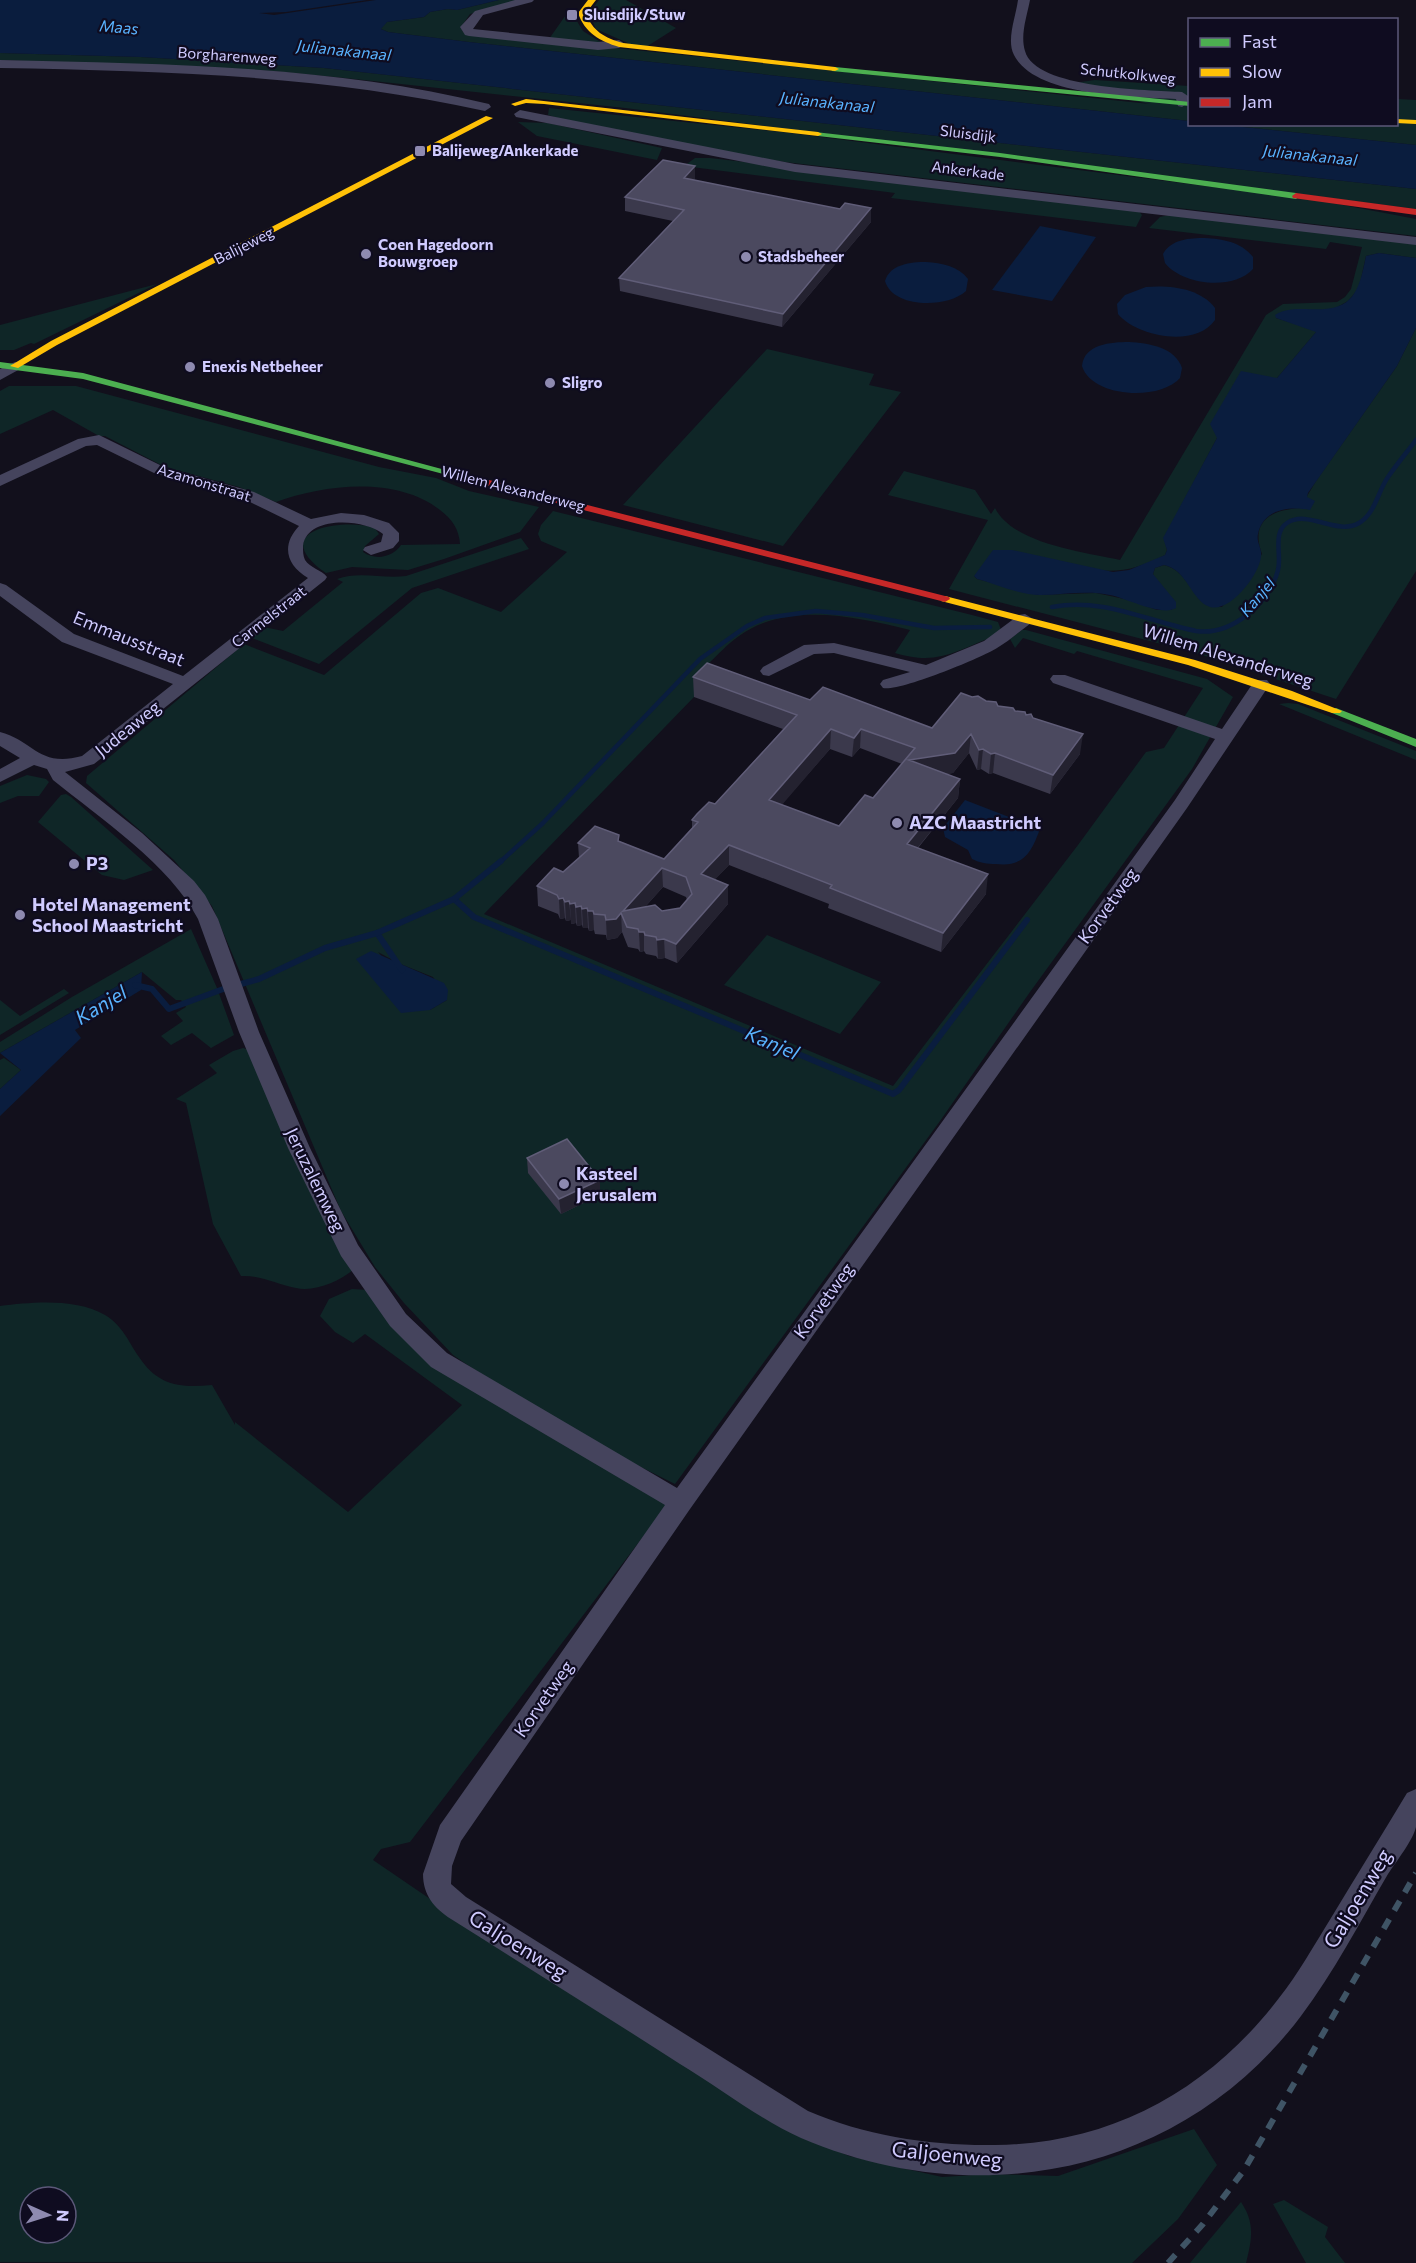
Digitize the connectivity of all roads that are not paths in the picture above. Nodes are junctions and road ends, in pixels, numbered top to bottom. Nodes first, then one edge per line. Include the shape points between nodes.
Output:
1 (528, 0) edge
2 (592, 0) edge
3 (1024, 0) edge
4 (619, 44) junction
5 (0, 64) edge
6 (1186, 104) edge
7 (502, 111) junction
8 (1398, 121) edge
9 (1416, 122) edge
10 (1416, 212) edge
11 (1416, 242) edge
12 (0, 364) edge
13 (15, 366) junction
14 (0, 376) edge
15 (0, 481) edge
16 (310, 525) junction
17 (371, 550) dead end
18 (4, 596) edge
19 (1025, 619) junction
20 (768, 670) dead end
21 (927, 671) junction
22 (1059, 679) dead end
23 (186, 683) junction
24 (889, 684) dead end
25 (1261, 684) junction
26 (1227, 737) junction
27 (0, 738) edge
28 (1416, 743) edge
29 (32, 759) junction
30 (57, 766) junction
31 (0, 776) edge
32 (681, 1502) junction
33 (1416, 1802) edge
34 (436, 1874) joint

1 - 4 street via 479,13 466,27 469,32 598,46
2 - 4 street via 582,13 585,24 597,35
3 - 6 street, Schutkolkweg via 1018,48 1025,63 1033,69 1077,86 1182,96
4 - 6 street via 957,83
5 - 7 street, Borgharenweg via 134,67 311,79 410,92
7 - 10 street, Sluisdijk via 526,101 543,102 919,145
7 - 11 street, Ankerkade via 795,168
7 - 13 street, Balijeweg
8 - 9 street
12 - 13 street, Willem Alexanderweg
13 - 14 street, Balijeweg
13 - 19 street, Willem Alexanderweg via 83,376
15 - 16 street, Azamonstraat via 83,442 99,440 159,470 248,495
16 - 17 street via 348,519 375,522 393,537 387,545
16 - 23 street, Carmelstraat via 301,532 295,553 299,563 319,577
18 - 23 street, Emmausstraat via 68,638
19 - 21 street via 990,645
19 - 25 street, Willem Alexanderweg
20 - 21 street via 810,649 834,648
21 - 24 street
22 - 26 street
23 - 30 street, Judeaweg via 97,756 78,764
25 - 26 street, Korvetweg
25 - 28 street, Willem Alexanderweg
26 - 32 street, Korvetweg
27 - 29 street, Judeaweg
29 - 30 street, Judeaweg
29 - 31 street
30 - 32 street, Jeruzalemweg via 59,776 135,837 198,900 298,1148 350,1250 398,1320 439,1360
32 - 34 street, Korvetweg via 450,1834
33 - 34 street, Galjoenweg via 1304,1988 1281,2019 1238,2063 1193,2101 1135,2133 1077,2152 1009,2162 892,2151 843,2139 798,2121 471,1916 443,1896

